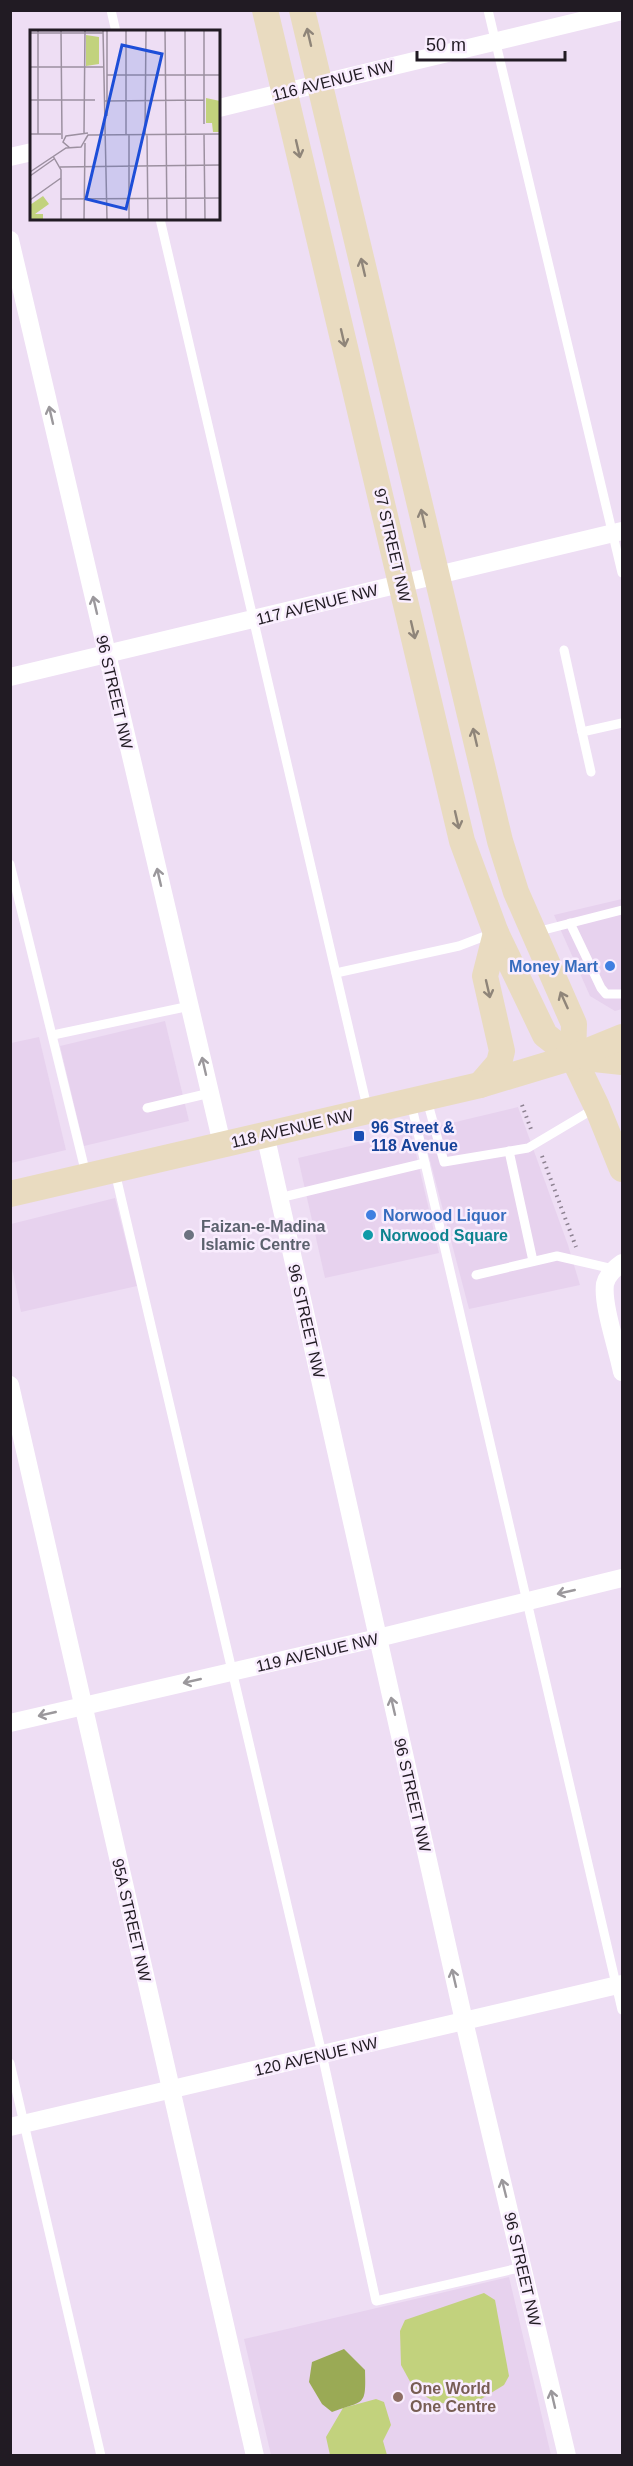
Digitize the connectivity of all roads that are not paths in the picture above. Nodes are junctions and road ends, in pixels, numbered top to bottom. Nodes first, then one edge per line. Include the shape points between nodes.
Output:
1 (111, 10) edge
2 (266, 10) edge
3 (303, 10) edge
4 (488, 10) edge
5 (622, 11) edge
6 (116, 30) edge
7 (495, 40) junction
8 (320, 83) junction
9 (284, 92) junction
10 (220, 108) edge
11 (30, 152) edge
12 (10, 157) edge
13 (160, 220) edge
14 (10, 240) edge
15 (618, 532) edge
16 (622, 573) edge
17 (437, 575) junction
18 (402, 583) junction
19 (254, 619) junction
20 (564, 650) dead end
21 (106, 654) junction
22 (10, 677) edge
23 (622, 723) edge
24 (582, 732) junction
25 (591, 772) dead end
26 (10, 864) edge
27 (622, 910) edge
28 (570, 923) junction
29 (496, 933) junction
30 (533, 933) junction
31 (336, 973) junction
32 (622, 994) edge
33 (190, 1006) junction
34 (53, 1035) junction
35 (622, 1037) edge
36 (573, 1056) junction
37 (622, 1062) edge
38 (480, 1085) junction
39 (210, 1093) junction
40 (418, 1099) junction
41 (597, 1107) junction
42 (147, 1108) dead end
43 (368, 1111) junction
44 (265, 1134) junction
45 (222, 1144) junction
46 (509, 1151) junction
47 (425, 1163) junction
48 (115, 1169) junction
49 (622, 1169) edge
50 (86, 1176) junction
51 (10, 1194) edge
52 (279, 1198) junction
53 (533, 1261) junction
54 (618, 1266) edge
55 (476, 1275) dead end
56 (622, 1372) edge
57 (10, 1385) edge
58 (622, 1578) edge
59 (526, 1601) junction
60 (379, 1644) junction
61 (233, 1671) junction
62 (83, 1706) junction
63 (10, 1723) edge
64 (620, 1985) edge
65 (622, 2010) edge
66 (464, 2021) junction
67 (322, 2054) junction
68 (10, 2063) edge
69 (171, 2090) junction
70 (17, 2126) edge
71 (523, 2267) junction
72 (101, 2456) edge
73 (255, 2456) edge
74 (567, 2456) edge

1 - 6 lane
2 - 9 main road, 97 STREET NW
8 -> 3 main road, 97 STREET NW
4 - 7 lane
5 - 7 street, 116 AVENUE NW
7 - 8 street, 116 AVENUE NW
7 - 15 lane
8 - 9 street, 116 AVENUE NW
17 -> 8 main road, 97 STREET NW
9 - 10 street, 116 AVENUE NW
9 -> 18 main road, 97 STREET NW
11 - 12 street
13 - 19 lane
21 -> 14 street, 96 STREET NW
15 - 16 lane
15 - 17 street, 117 AVENUE NW
17 - 18 street, 117 AVENUE NW
30 -> 17 main road, 97 STREET NW via 500,841
18 - 19 street, 117 AVENUE NW
18 -> 29 main road, 97 STREET NW via 462,841
19 - 21 street, 117 AVENUE NW
19 - 31 lane
20 - 24 lane
21 - 22 street, 117 AVENUE NW
33 -> 21 street, 96 STREET NW
23 - 24 lane
24 - 25 lane
26 - 34 lane
27 - 28 lane
28 - 30 lane
28 - 32 lane via 601,988 606,994
29 - 31 lane via 459,946
29 - 36 main road, 97 STREET NW via 545,1035
29 -> 38 main road via 485,976 502,1051 499,1063
36 -> 30 main road, 97 STREET NW via 574,1024
31 - 43 lane
33 - 34 lane
39 -> 33 street, 96 STREET NW
34 - 50 lane
35 - 36 main road, 118 AVENUE NW
36 - 37 main road, 118 AVENUE NW
36 - 38 main road, 118 AVENUE NW
36 - 41 main road, 97 STREET NW
38 - 40 main road, 118 AVENUE NW
39 - 42 lane
39 - 45 street, 96 STREET NW
40 - 43 main road, 118 AVENUE NW
40 - 46 lane via 444,1162
40 - 47 lane
41 - 46 lane via 528,1148
41 - 49 main road, 97 STREET NW
43 - 44 main road, 118 AVENUE NW
44 - 45 main road, 118 AVENUE NW
44 - 52 street, 96 STREET NW
45 - 48 main road, 118 AVENUE NW
46 - 53 lane
47 - 52 lane
47 - 59 lane
48 - 50 main road, 118 AVENUE NW
48 - 61 lane
50 - 51 main road, 118 AVENUE NW
52 - 60 street, 96 STREET NW
53 - 54 lane via 557,1256 579,1263
53 - 55 lane
54 - 56 street via 605,1283
57 - 62 street, 95A STREET NW
58 -> 59 street, 119 AVENUE NW
59 - 60 street, 119 AVENUE NW
59 - 64 lane
60 - 61 street, 119 AVENUE NW
66 -> 60 street, 96 STREET NW
61 -> 62 street, 119 AVENUE NW
61 - 67 lane
62 -> 63 street, 119 AVENUE NW
62 - 69 street, 95A STREET NW
64 - 65 lane
64 - 66 street, 120 AVENUE NW
66 - 67 street, 120 AVENUE NW
71 -> 66 street, 96 STREET NW
67 - 69 street, 120 AVENUE NW
67 - 71 lane via 376,2301
68 - 70 lane
69 - 70 street, 120 AVENUE NW
69 - 73 street, 95A STREET NW
70 - 72 lane
74 -> 71 street, 96 STREET NW

